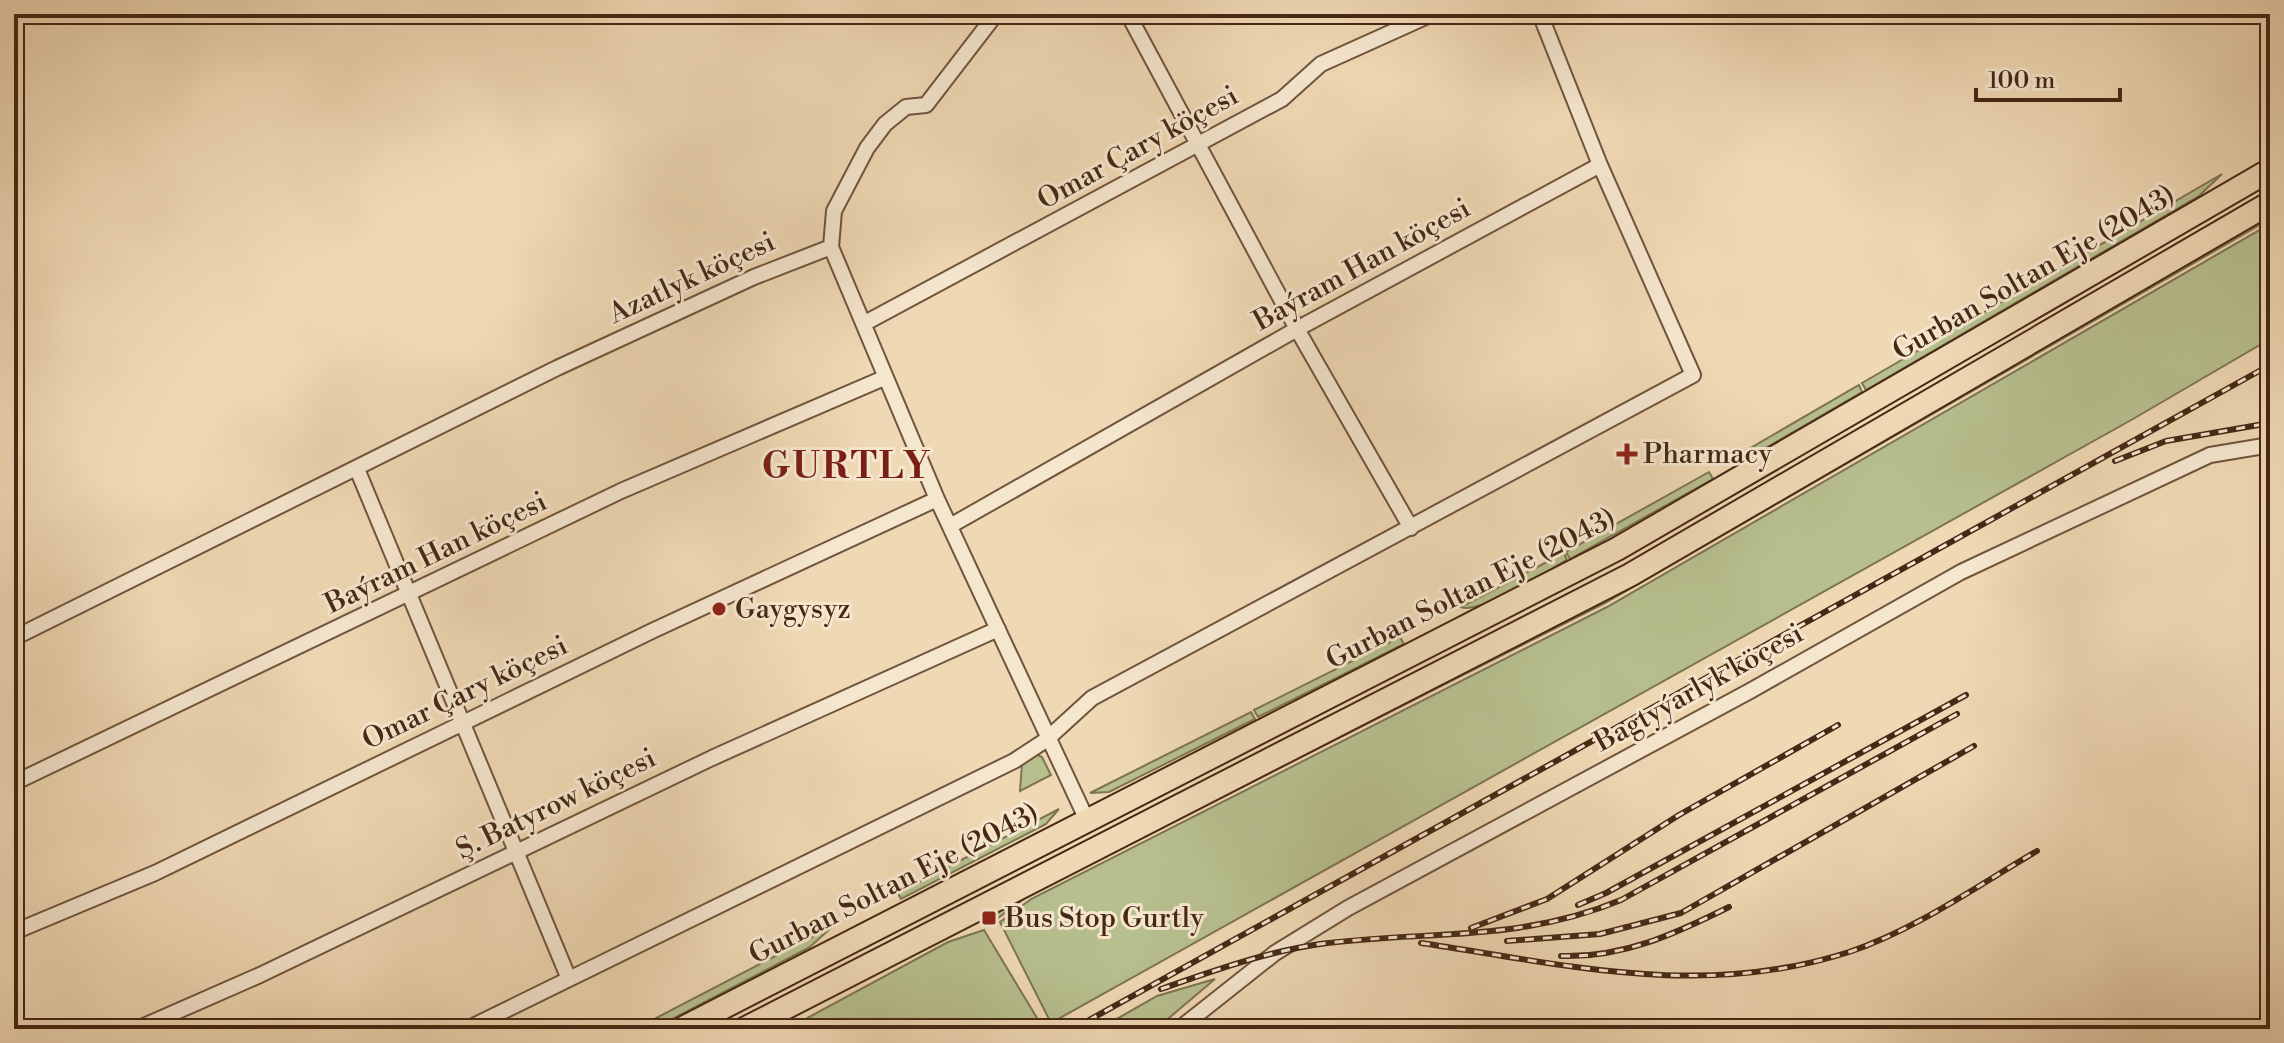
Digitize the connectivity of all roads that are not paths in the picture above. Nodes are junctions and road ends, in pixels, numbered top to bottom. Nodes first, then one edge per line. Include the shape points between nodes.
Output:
1 (996, 14) edge
2 (1128, 14) edge
3 (1432, 14) edge
4 (1540, 14) edge
5 (1197, 145) junction
6 (1600, 165) junction
7 (2270, 170) edge
8 (2270, 203) edge
9 (831, 247) junction
10 (865, 323) junction
11 (2006, 326) junction
12 (1297, 329) junction
13 (2019, 347) junction
14 (884, 378) junction
15 (2270, 445) edge
16 (357, 469) junction
17 (937, 499) junction
18 (950, 526) junction
19 (1411, 528) junction
20 (412, 594) junction
21 (998, 629) junction
22 (14, 638) edge
23 (462, 723) junction
24 (1046, 740) junction
25 (14, 783) edge
26 (1086, 818) junction
27 (517, 853) junction
28 (14, 932) edge
29 (569, 979) junction
30 (137, 1029) edge
31 (467, 1029) edge
32 (681, 1029) edge
33 (744, 1029) edge
34 (1179, 1029) edge

1 - 9 street via 926,105 906,107 867,148 834,211
2 - 5 street
3 - 5 street, Omar Çary köçesi via 1321,64 1282,99
4 - 6 street
5 - 10 street, Omar Çary köçesi
5 - 12 street
6 - 12 street, Baýram Han köçesi
6 - 19 street via 1693,375
7 - 11 highway, Gurban Soltan Eje (2043)
8 - 13 highway, Gurban Soltan Eje (2043)
9 - 10 street
9 - 16 street, Azatlyk köçesi via 557,368
10 - 14 street
11 - 13 highway
11 - 26 highway, Gurban Soltan Eje (2043) via 1617,549
12 - 18 street, Baýram Han köçesi
12 - 19 street
13 - 33 highway, Gurban Soltan Eje (2043) via 1630,575
14 - 17 street
14 - 20 street, Baýram Han köçesi via 621,491
15 - 34 street, Bagtyýarlyk köçesi via 2210,455 1961,572 1348,908 1275,953
16 - 20 street
16 - 22 street, Azatlyk köçesi
17 - 18 street
17 - 23 street, Omar Çary köçesi
18 - 21 street
19 - 24 street via 1092,698
20 - 23 street
20 - 25 street, Baýram Han köçesi
21 - 24 street
21 - 27 street, Ş. Batyrow köçesi
23 - 27 street
23 - 28 street, Omar Çary köçesi via 155,873
24 - 26 street
24 - 29 street via 1014,761
26 - 32 highway, Gurban Soltan Eje (2043)
27 - 29 street
27 - 30 street, Ş. Batyrow köçesi
29 - 31 street

